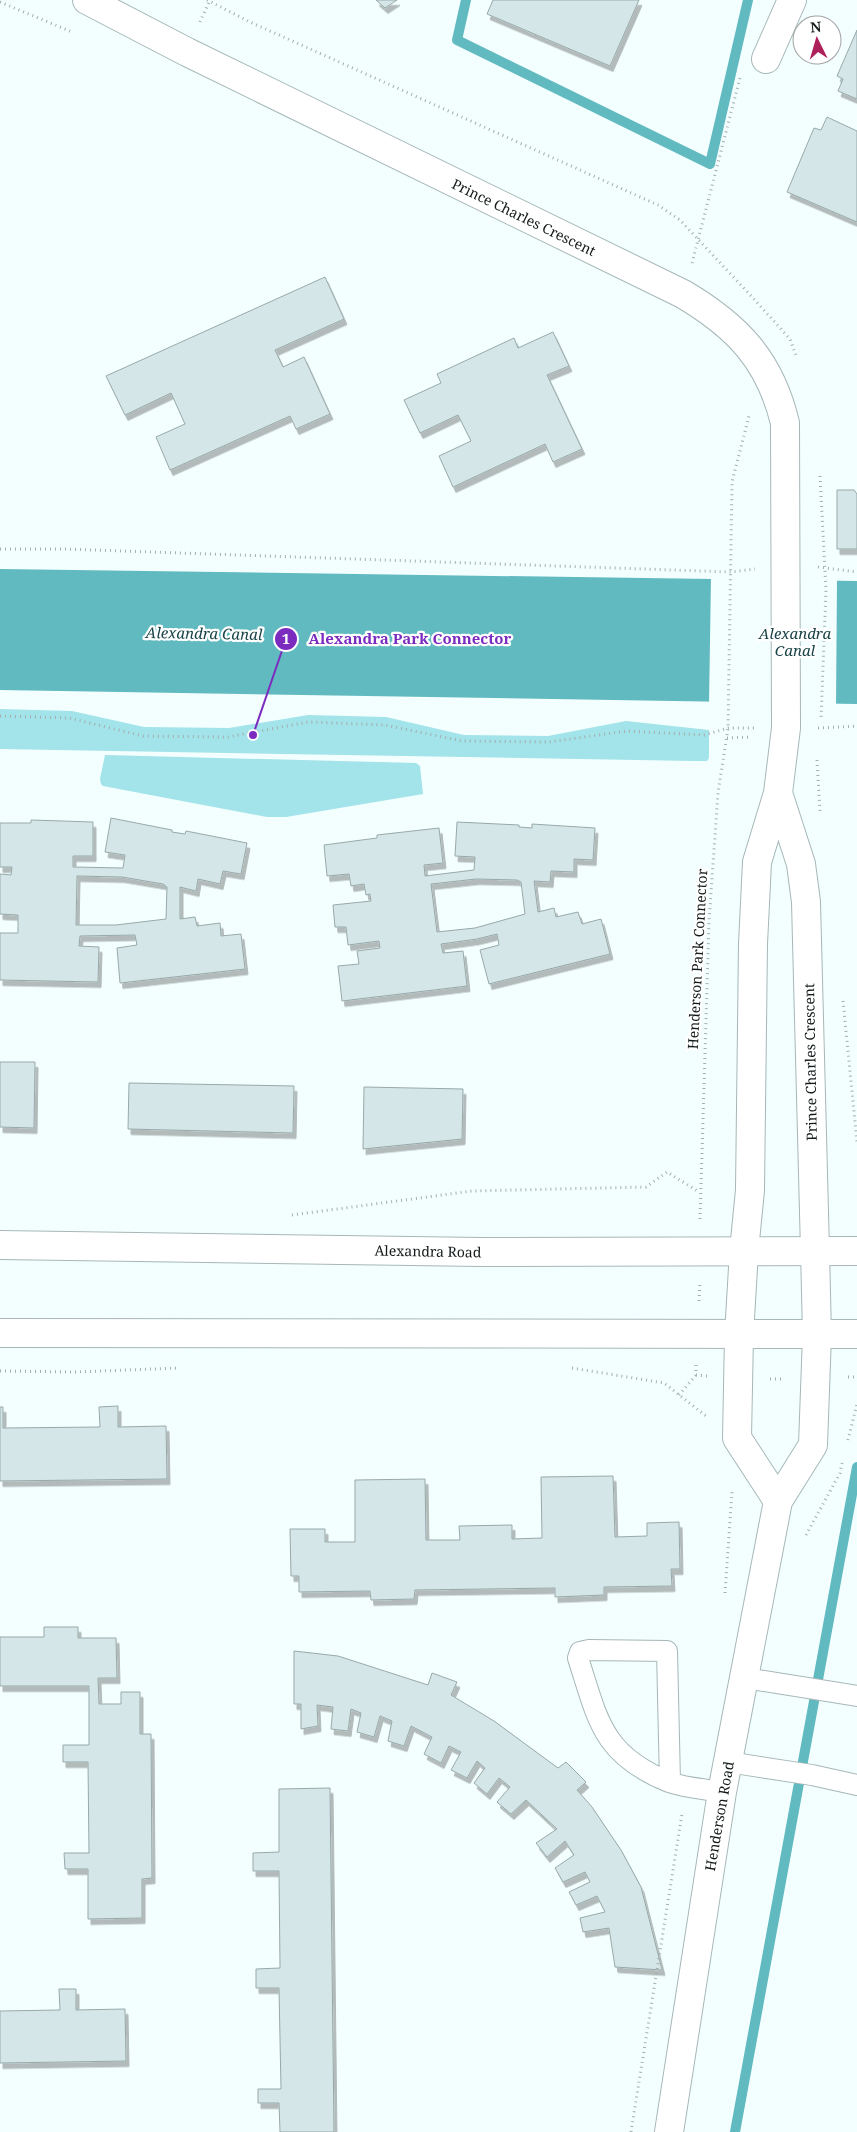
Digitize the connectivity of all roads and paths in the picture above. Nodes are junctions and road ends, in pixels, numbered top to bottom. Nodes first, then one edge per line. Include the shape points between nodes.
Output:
1 (87, 0) edge
2 (209, 0) edge
3 (792, 0) edge
4 (0, 2) edge
5 (74, 32) dead end
6 (754, 64) joint
7 (750, 408) dead end
8 (0, 549) edge
9 (784, 564) junction
10 (857, 572) edge
11 (731, 575) junction
12 (826, 590) dead end
13 (822, 710) dead end
14 (0, 716) edge
15 (857, 726) edge
16 (728, 728) junction
17 (786, 728) junction
18 (778, 793) junction
19 (289, 1215) dead end
20 (0, 1245) edge
21 (744, 1251) junction
22 (815, 1251) junction
23 (857, 1251) edge
24 (0, 1333) edge
25 (857, 1334) edge
26 (739, 1335) junction
27 (817, 1335) junction
28 (567, 1367) dead end
29 (182, 1368) dead end
30 (0, 1371) edge
31 (696, 1375) dead end
32 (679, 1394) junction
33 (710, 1422) dead end
34 (733, 1488) dead end
35 (778, 1501) junction
36 (725, 1597) dead end
37 (745, 1678) junction
38 (857, 1696) edge
39 (728, 1762) junction
40 (678, 1784) junction
41 (857, 1785) edge
42 (722, 1792) junction
43 (631, 2132) edge
44 (669, 2132) edge

1 - 9 main road, Prince Charles Crescent via 711,311 744,342 764,368 778,396 785,424
2 - 6 path via 259,26 658,205 680,220 699,241
3 - 6 main road
4 - 5 path
7 - 11 path, Henderson Park Connector via 732,482
8 - 11 path via 74,549
9 - 10 path
9 - 11 path
9 - 17 main road, Prince Charles Crescent
11 - 16 path, Henderson Park Connector
12 - 13 path
14 - 16 path via 69,718 143,736 228,737 308,722 385,725 462,742 549,742 627,730 704,735
15 - 17 path
16 - 17 path
16 - 19 path, Henderson Park Connector via 718,793 709,921 700,1192 667,1172 646,1187 472,1191
17 - 18 main road, Prince Charles Crescent
18 - 21 main road, Prince Charles Crescent via 757,862 750,1190
18 - 22 main road, Prince Charles Crescent via 801,864 806,902
20 - 21 main road, Alexandra Road via 481,1252
21 - 22 main road, Alexandra Road
21 - 26 main road, Prince Charles Crescent
22 - 23 main road, Alexandra Road
22 - 27 main road, Prince Charles Crescent
24 - 26 main road
25 - 27 main road
26 - 27 main road
26 - 35 main road via 737,1438
27 - 35 main road, Henderson Road via 814,1445
28 - 32 path via 664,1383
29 - 30 path
31 - 32 path
32 - 33 path
34 - 36 path
35 - 37 main road, Henderson Road
37 - 38 lane
37 - 39 main road, Henderson Road
39 - 41 lane
39 - 42 main road, Henderson Road
40 - 40 lane via 630,1762 612,1744 598,1718 578,1658 580,1652 667,1651
40 - 42 lane
40 - 43 path
42 - 44 main road, Henderson Road

